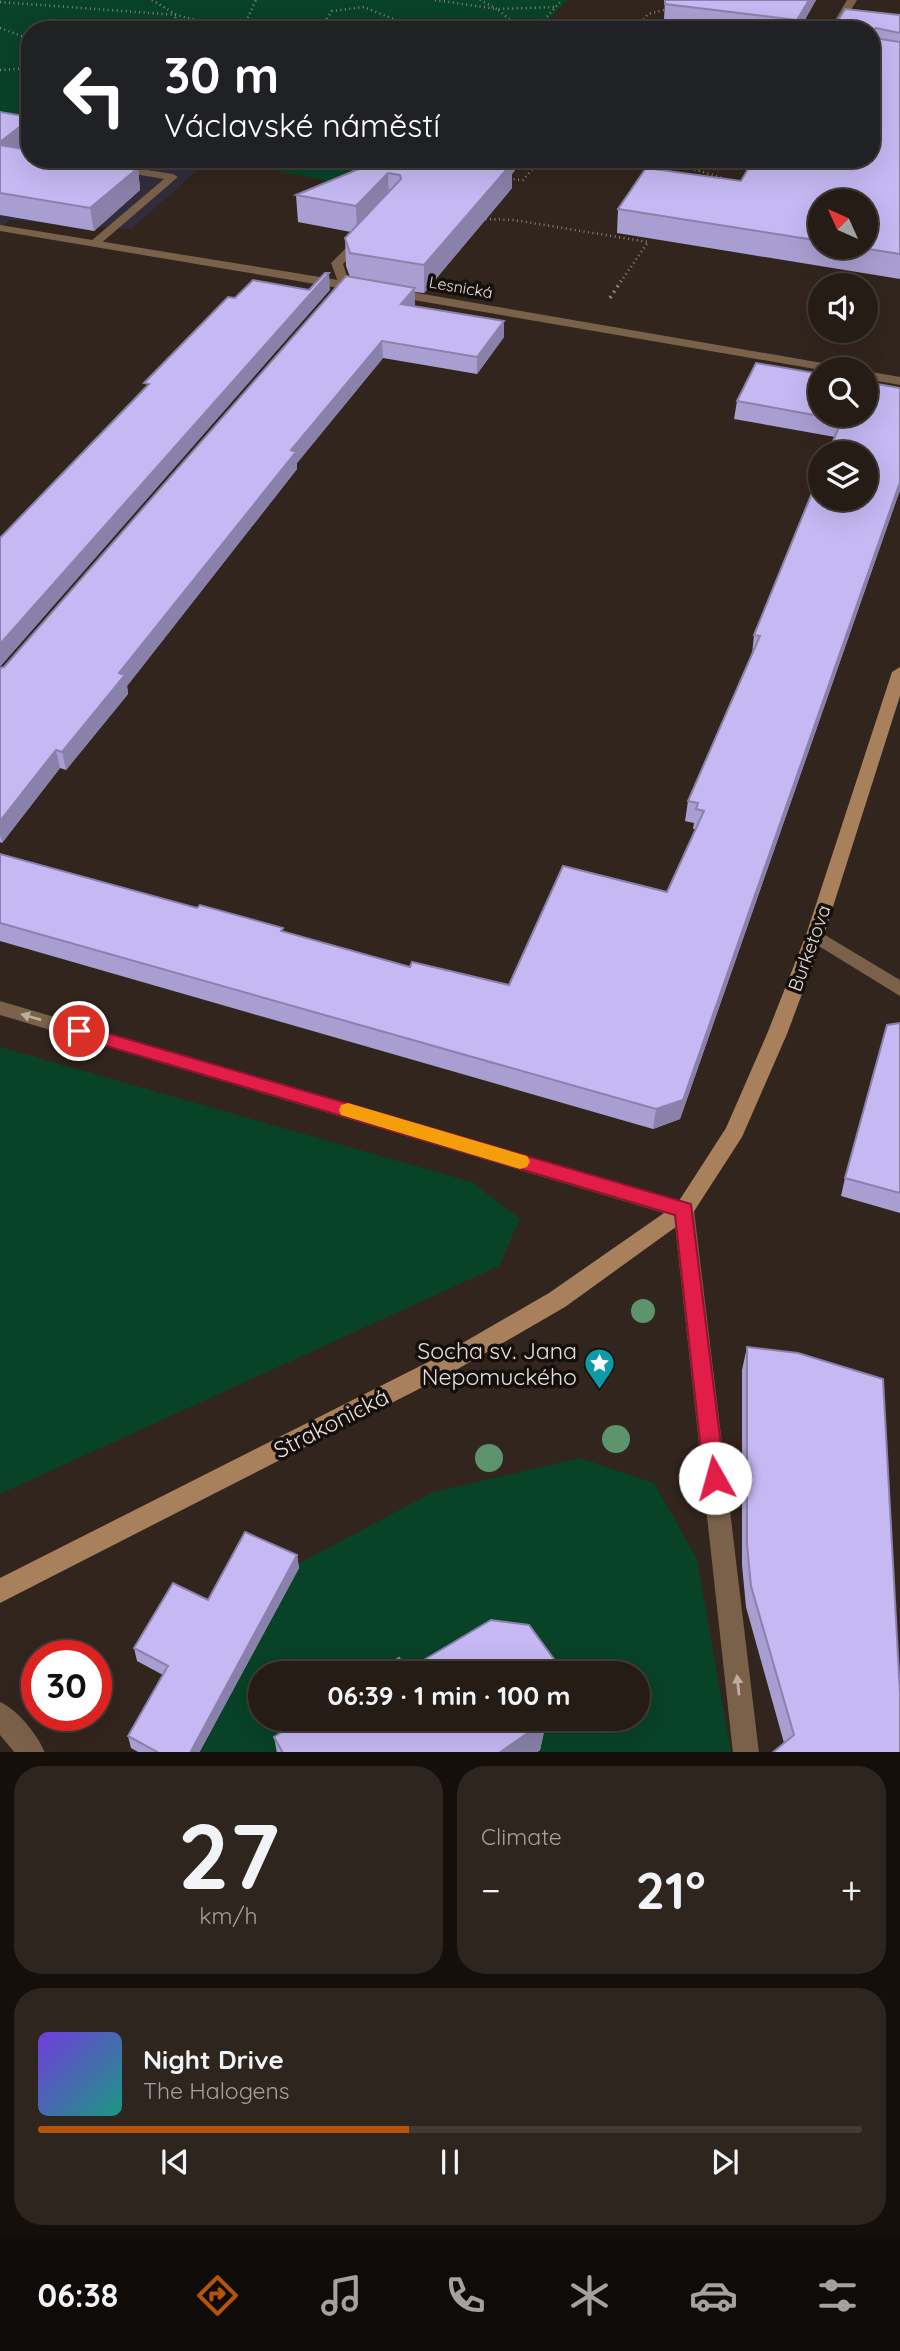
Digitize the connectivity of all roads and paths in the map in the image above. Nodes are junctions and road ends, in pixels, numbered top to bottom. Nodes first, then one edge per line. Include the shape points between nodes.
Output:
1 (152, 0) edge
2 (256, 0) edge
3 (361, 0) edge
4 (435, 0) edge
5 (480, 0) edge
6 (562, 0) edge
7 (852, 0) edge
8 (0, 2) edge
9 (364, 7) junction
10 (555, 7) junction
11 (497, 9) junction
12 (677, 9) edge
13 (177, 15) junction
14 (173, 21) edge
15 (199, 21) edge
16 (246, 21) edge
17 (325, 21) edge
18 (399, 21) edge
19 (512, 21) edge
20 (543, 21) edge
21 (642, 21) edge
22 (839, 21) edge
23 (0, 29) edge
24 (21, 36) edge
25 (21, 69) edge
26 (0, 70) edge
27 (117, 168) edge
28 (533, 168) edge
29 (690, 168) edge
30 (504, 178) edge
31 (731, 180) edge
32 (476, 219) edge
33 (373, 226) edge
34 (0, 228) edge
35 (95, 243) junction
36 (371, 289) edge
37 (340, 290) junction
38 (385, 292) edge
39 (604, 307) dead end
40 (808, 365) edge
41 (878, 377) edge
42 (900, 381) edge
43 (900, 672) edge
44 (815, 935) junction
45 (900, 989) edge
46 (0, 1008) edge
47 (684, 1210) junction
48 (0, 1591) edge
49 (0, 1715) edge
50 (32, 1752) edge
51 (746, 1752) edge

1 - 13 path
2 - 16 path
3 - 9 path
4 - 11 path
5 - 11 path
6 - 10 path
7 - 22 street
8 - 13 path
9 - 17 path via 332,11
9 - 18 path
10 - 11 path
10 - 20 path
11 - 19 path
12 - 21 path via 648,14
13 - 14 path
13 - 15 path
23 - 24 path
25 - 26 path
27 - 35 street via 173,177
28 - 30 path via 523,180
29 - 31 path
32 - 39 path via 514,219 648,242
33 - 37 street via 337,263
34 - 35 street
35 - 37 street
36 - 37 street
38 - 40 street, Lesnická
41 - 42 street
43 - 44 main road, Burketova
44 - 45 street
44 - 47 main road, Burketova via 735,1131
47 -> 46 street
47 - 48 main road, Strakonická via 557,1300 448,1363
51 -> 47 street
49 - 50 street

